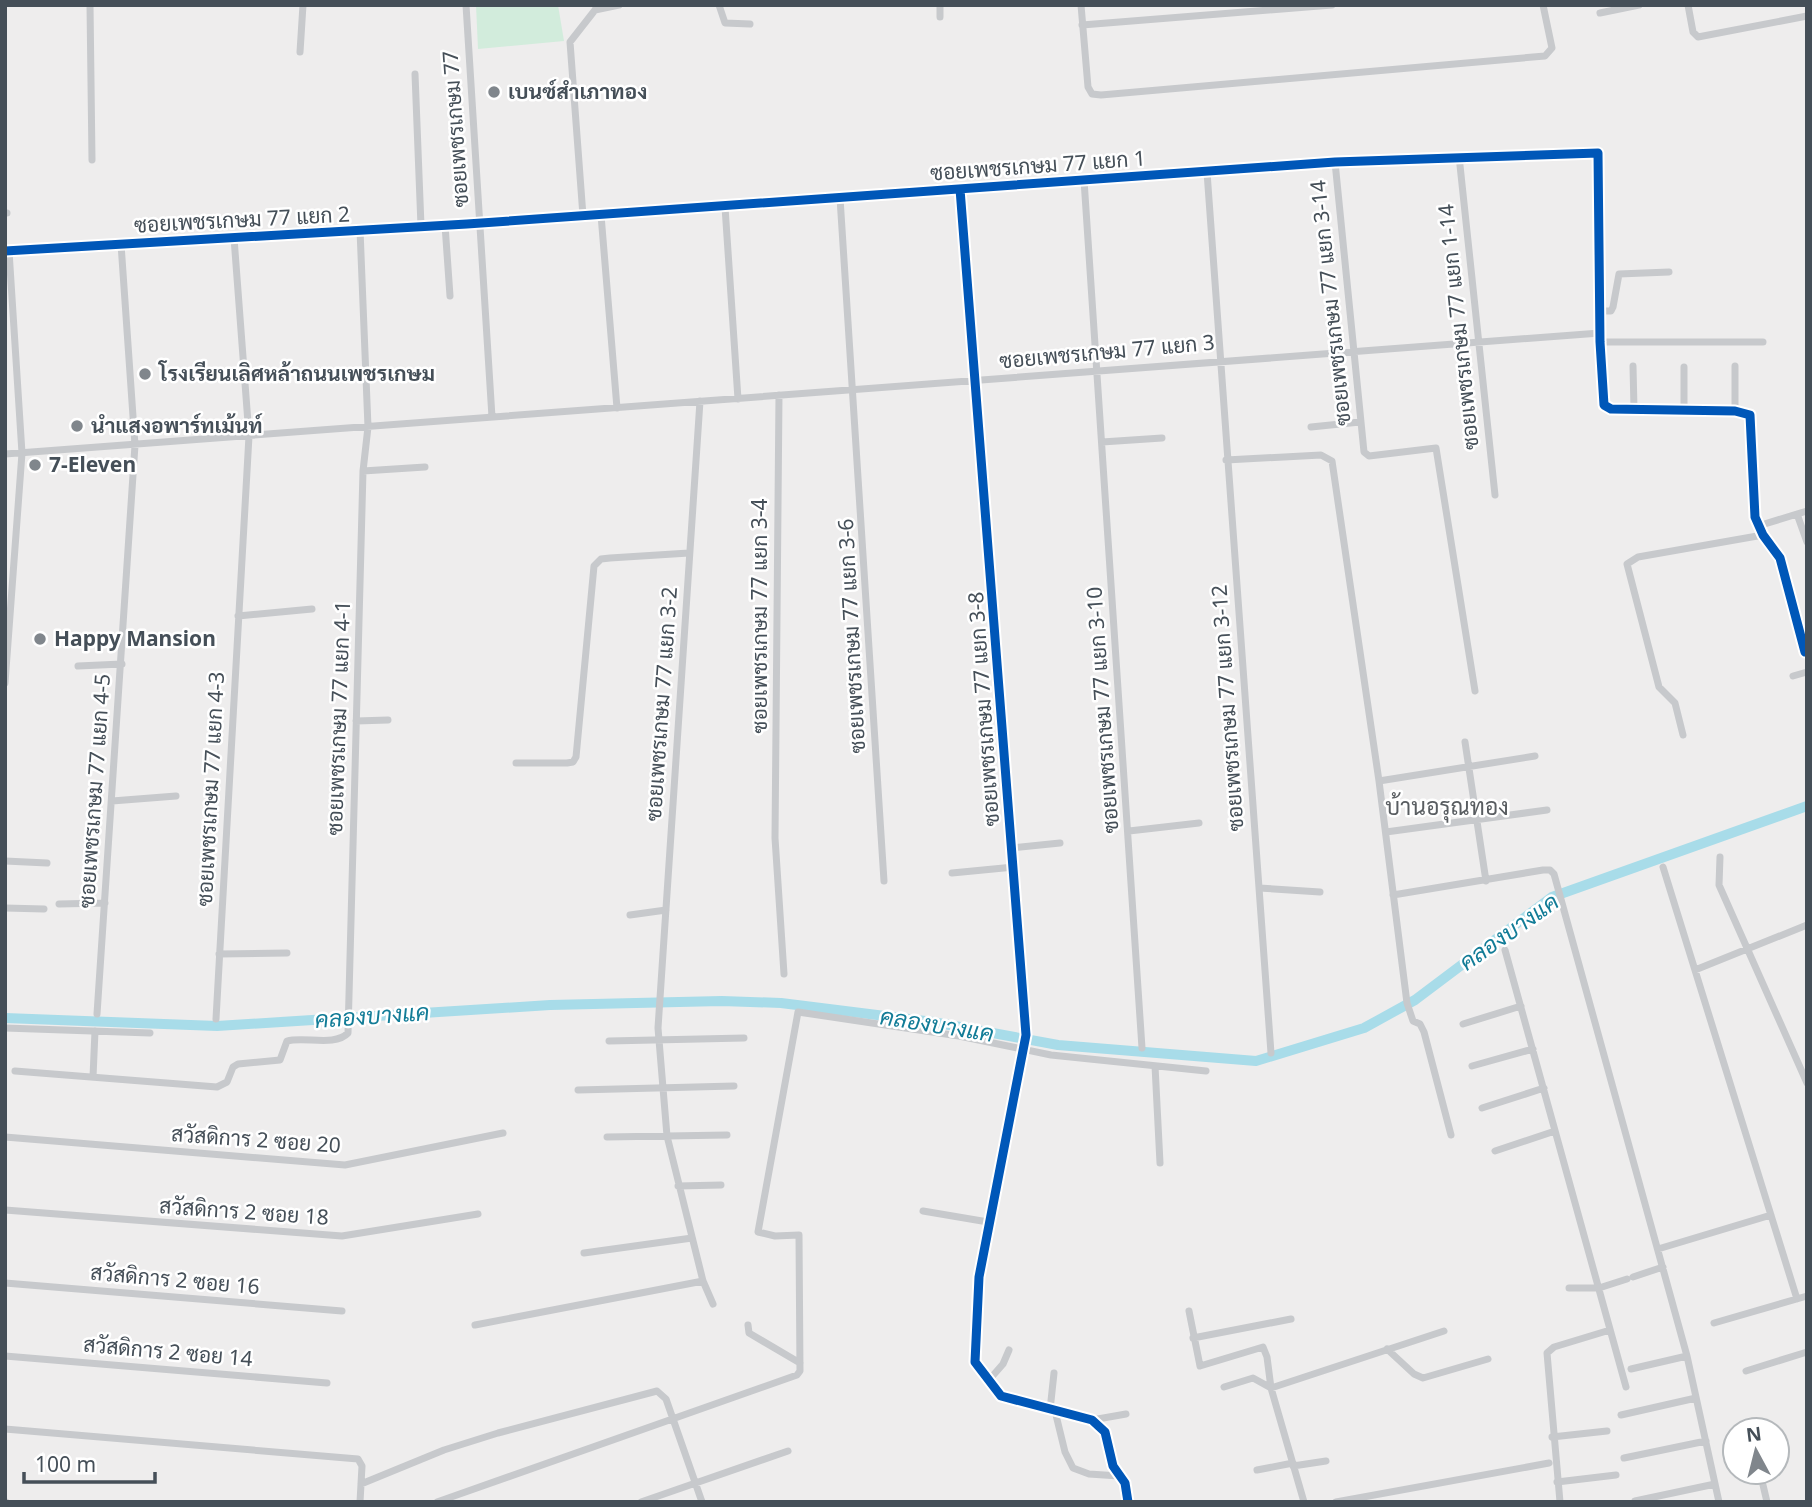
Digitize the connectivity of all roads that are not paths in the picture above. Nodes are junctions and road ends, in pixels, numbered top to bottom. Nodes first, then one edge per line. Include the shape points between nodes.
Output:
1 (90, 5) edge
2 (303, 5) edge
3 (466, 5) edge
4 (619, 5) edge
5 (719, 5) edge
6 (940, 5) edge
7 (1080, 5) edge
8 (1332, 5) edge
9 (1543, 5) edge
10 (1639, 5) edge
11 (1688, 5) edge
12 (594, 8) edge
13 (1600, 13) dead end
14 (1807, 16) edge
15 (940, 17) dead end
16 (750, 24) dead end
17 (1082, 25) junction
18 (300, 52) dead end
19 (415, 74) dead end
20 (1459, 156) junction
21 (92, 160) dead end
22 (1335, 162) junction
23 (1207, 172) junction
24 (1084, 180) junction
25 (960, 189) junction
26 (840, 198) junction
27 (725, 206) junction
28 (601, 215) junction
29 (583, 216) junction
30 (480, 223) junction
31 (445, 225) junction
32 (421, 226) junction
33 (360, 230) junction
34 (234, 238) junction
35 (121, 244) junction
36 (7, 251) edge
37 (1669, 272) dead end
38 (450, 296) dead end
39 (1600, 312) junction
40 (1600, 337) junction
41 (1478, 341) junction
42 (1763, 342) dead end
43 (1352, 350) junction
44 (1219, 360) junction
45 (1633, 366) dead end
46 (1735, 366) dead end
47 (1684, 367) dead end
48 (1097, 370) junction
49 (976, 380) junction
50 (855, 389) junction
51 (779, 395) junction
52 (738, 399) junction
53 (700, 401) junction
54 (617, 408) junction
55 (1634, 409) junction
56 (1684, 410) junction
57 (1735, 411) junction
58 (492, 417) junction
59 (1360, 422) junction
60 (368, 426) junction
61 (1311, 427) dead end
62 (249, 436) junction
63 (1162, 439) dead end
64 (1102, 442) junction
65 (135, 445) junction
66 (22, 453) junction
67 (5, 454) edge
68 (1226, 460) junction
69 (425, 467) dead end
70 (363, 471) junction
71 (1495, 495) dead end
72 (1807, 511) edge
73 (1797, 514) junction
74 (1758, 526) junction
75 (1763, 535) junction
76 (1807, 542) edge
77 (689, 553) junction
78 (312, 609) dead end
79 (239, 616) junction
80 (1805, 652) edge
81 (122, 664) junction
82 (78, 666) dead end
83 (1807, 672) edge
84 (1793, 676) dead end
85 (5, 682) edge
86 (1475, 691) dead end
87 (388, 720) dead end
88 (356, 721) junction
89 (1683, 735) dead end
90 (1465, 742) dead end
91 (1535, 756) dead end
92 (516, 763) dead end
93 (1469, 767) junction
94 (1379, 781) junction
95 (176, 796) dead end
96 (112, 801) junction
97 (1547, 810) dead end
98 (1477, 820) junction
99 (1199, 823) dead end
100 (1129, 831) junction
101 (1386, 832) junction
102 (1060, 844) dead end
103 (1012, 848) junction
104 (1720, 856) dead end
105 (5, 861) edge
106 (47, 863) dead end
107 (1014, 867) junction
108 (1663, 867) dead end
109 (952, 873) dead end
110 (884, 881) dead end
111 (1486, 881) junction
112 (1259, 888) junction
113 (1320, 892) dead end
114 (1393, 895) junction
115 (60, 904) dead end
116 (105, 904) junction
117 (5, 908) edge
118 (44, 909) dead end
119 (666, 910) junction
120 (630, 915) dead end
121 (1807, 925) edge
122 (1746, 948) junction
123 (1506, 950) dead end
124 (287, 953) dead end
125 (219, 954) junction
126 (1695, 970) junction
127 (784, 974) dead end
128 (1521, 1006) junction
129 (97, 1014) dead end
130 (216, 1019) dead end
131 (1463, 1024) dead end
132 (5, 1028) edge
133 (95, 1031) junction
134 (150, 1033) dead end
135 (744, 1038) dead end
136 (609, 1041) dead end
137 (659, 1041) junction
138 (1142, 1048) dead end
139 (1533, 1049) junction
140 (1023, 1051) junction
141 (1271, 1053) dead end
142 (1155, 1066) junction
143 (1472, 1066) dead end
144 (15, 1071) dead end
145 (1206, 1071) dead end
146 (93, 1077) junction
147 (1807, 1083) edge
148 (734, 1086) dead end
149 (662, 1087) junction
150 (1544, 1088) junction
151 (578, 1090) dead end
152 (1482, 1108) dead end
153 (1555, 1130) junction
154 (503, 1133) dead end
155 (727, 1135) dead end
156 (1451, 1135) dead end
157 (667, 1136) junction
158 (5, 1137) edge
159 (607, 1137) dead end
160 (1495, 1151) dead end
161 (1160, 1163) dead end
162 (720, 1185) dead end
163 (678, 1186) junction
164 (5, 1210) edge
165 (923, 1212) dead end
166 (478, 1214) dead end
167 (1771, 1215) junction
168 (988, 1222) junction
169 (691, 1238) junction
170 (1658, 1249) junction
171 (584, 1254) dead end
172 (1663, 1267) junction
173 (703, 1281) junction
174 (5, 1283) edge
175 (1569, 1288) dead end
176 (1599, 1288) junction
177 (1807, 1296) edge
178 (1797, 1299) junction
179 (713, 1304) dead end
180 (342, 1311) dead end
181 (1189, 1311) dead end
182 (1291, 1319) dead end
183 (1714, 1324) dead end
184 (475, 1325) dead end
185 (748, 1325) dead end
186 (1610, 1330) junction
187 (1444, 1331) dead end
188 (1193, 1338) junction
189 (1387, 1349) junction
190 (1009, 1350) dead end
191 (1807, 1352) edge
192 (5, 1356) edge
193 (1687, 1356) junction
194 (1488, 1359) dead end
195 (800, 1363) junction
196 (1631, 1369) dead end
197 (1746, 1371) dead end
198 (1054, 1373) dead end
199 (989, 1380) junction
200 (327, 1383) dead end
201 (1224, 1387) dead end
202 (1626, 1387) dead end
203 (1271, 1388) junction
204 (1696, 1398) junction
205 (1052, 1411) junction
206 (1126, 1414) dead end
207 (1621, 1415) dead end
208 (673, 1419) junction
209 (1092, 1420) junction
210 (5, 1429) edge
211 (1607, 1431) dead end
212 (1552, 1437) junction
213 (1706, 1441) junction
214 (788, 1451) dead end
215 (1624, 1458) dead end
216 (1326, 1461) dead end
217 (1293, 1464) junction
218 (1549, 1464) dead end
219 (1257, 1470) dead end
220 (1616, 1475) dead end
221 (1119, 1476) junction
222 (1557, 1482) junction
223 (695, 1483) junction
224 (361, 1484) junction
225 (1715, 1484) junction
226 (1635, 1501) edge
227 (360, 1502) edge
228 (438, 1502) edge
229 (641, 1502) edge
230 (702, 1502) edge
231 (1128, 1502) edge
232 (1304, 1502) edge
233 (1336, 1502) edge
234 (1560, 1502) edge
235 (1719, 1502) edge

1 - 21 street
2 - 18 street
3 - 30 street, ซอยเพชรเกษม 77
4 - 12 street
5 - 16 street via 725,23
6 - 15 street
7 - 17 street
8 - 17 street
9 - 17 street via 1552,48 1545,56 1101,95 1092,94 1088,87
10 - 13 street
11 - 14 street via 1693,32 1703,37
12 - 29 street via 570,42
19 - 32 street
20 - 22 street, ซอยเพชรเกษม 77 แยก 1
20 - 39 street, ซอยเพชรเกษม 77 แยก 1 via 1598,153
20 - 41 street, ซอยเพชรเกษม 77 แยก 1-14
22 - 23 street, ซอยเพชรเกษม 77 แยก 1
22 - 43 street, ซอยเพชรเกษม 77 แยก 3-14
23 - 24 street, ซอยเพชรเกษม 77 แยก 1
23 - 44 street, ซอยเพชรเกษม 77 แยก 3-12
24 - 25 street, ซอยเพชรเกษม 77 แยก 1
24 - 48 street, ซอยเพชรเกษม 77 แยก 3-10
25 - 26 street, ซอยเพชรเกษม 77 แยก 1
25 - 49 street, ซอยเพชรเกษม 77 แยก 3-8
26 - 27 street, ซอยเพชรเกษม 77 แยก 1
26 - 50 street, ซอยเพชรเกษม 77 แยก 3-6
27 - 28 street, ซอยเพชรเกษม 77 แยก 1
27 - 52 street
28 - 29 street, ซอยเพชรเกษม 77 แยก 1
28 - 54 street
29 - 30 street, ซอยเพชรเกษม 77 แยก 1
30 - 31 street, ซอยเพชรเกษม 77 แยก 2
30 - 58 street, ซอยเพชรเกษม 77
31 - 32 street, ซอยเพชรเกษม 77 แยก 2
31 - 38 street
32 - 33 street, ซอยเพชรเกษม 77 แยก 2
33 - 34 street, ซอยเพชรเกษม 77 แยก 2
33 - 60 street, ซอยเพชรเกษม 77 แยก 4-1
34 - 35 street, ซอยเพชรเกษม 77 แยก 2
34 - 62 street, ซอยเพชรเกษม 77 แยก 4-3
35 - 36 street, ซอยเพชรเกษม 77 แยก 2
35 - 65 street, ซอยเพชรเกษม 77 แยก 4-5
36 - 66 street
37 - 39 street via 1619,274 1611,311
39 - 40 street
40 - 41 street, ซอยเพชรเกษม 77 แยก 3
40 - 42 street, ซอยเพชรเกษม 77 แยก 3
40 - 55 street via 1604,405
41 - 43 street, ซอยเพชรเกษม 77 แยก 3
41 - 71 street, ซอยเพชรเกษม 77 แยก 1-14
43 - 44 street, ซอยเพชรเกษม 77 แยก 3
43 - 59 street, ซอยเพชรเกษม 77 แยก 3-14
44 - 48 street, ซอยเพชรเกษม 77 แยก 3
44 - 68 street, ซอยเพชรเกษม 77 แยก 3-12
45 - 55 street
46 - 57 street
47 - 56 street
48 - 49 street, ซอยเพชรเกษม 77 แยก 3
48 - 64 street, ซอยเพชรเกษม 77 แยก 3-10
49 - 50 street, ซอยเพชรเกษม 77 แยก 3
49 - 103 street, ซอยเพชรเกษม 77 แยก 3-8
50 - 51 street, ซอยเพชรเกษม 77 แยก 3
50 - 110 street, ซอยเพชรเกษม 77 แยก 3-6
51 - 52 street, ซอยเพชรเกษม 77 แยก 3
51 - 127 street, ซอยเพชรเกษม 77 แยก 3-4 via 775,838
52 - 53 street, ซอยเพชรเกษม 77 แยก 3
53 - 54 street, ซอยเพชรเกษม 77 แยก 3
53 - 77 street, ซอยเพชรเกษม 77 แยก 3-2
54 - 58 street, ซอยเพชรเกษม 77 แยก 3
55 - 56 street
56 - 57 street
57 - 74 street via 1750,415 1752,500
58 - 60 street, ซอยเพชรเกษม 77 แยก 3
59 - 61 street
59 - 86 street, ซอยเพชรเกษม 77 แยก 3-14 via 1364,452 1369,456 1436,448
60 - 62 street, ซอยเพชรเกษม 77 แยก 3
60 - 70 street, ซอยเพชรเกษม 77 แยก 4-1
62 - 65 street, ซอยเพชรเกษม 77 แยก 3
62 - 79 street, ซอยเพชรเกษม 77 แยก 4-3
63 - 64 street
64 - 100 street, ซอยเพชรเกษม 77 แยก 3-10
65 - 66 street, ซอยเพชรเกษม 77 แยก 3
65 - 81 street, ซอยเพชรเกษม 77 แยก 4-5
66 - 67 street, ซอยเพชรเกษม 77 แยก 3
66 - 85 street
68 - 94 street via 1321,455 1332,461
68 - 112 street, ซอยเพชรเกษม 77 แยก 3-12
69 - 70 street
70 - 88 street, ซอยเพชรเกษม 77 แยก 4-1
72 - 73 street
73 - 74 street
73 - 76 street
74 - 75 street
75 - 80 street via 1780,558
75 - 89 street via 1638,557 1627,564 1659,687 1675,704
77 - 92 street via 601,559 594,566 576,757 567,763
77 - 119 street, ซอยเพชรเกษม 77 แยก 3-2
78 - 79 street
79 - 125 street, ซอยเพชรเกษม 77 แยก 4-3
81 - 82 street
81 - 96 street, ซอยเพชรเกษม 77 แยก 4-5
83 - 84 street
87 - 88 street
88 - 146 street, ซอยเพชรเกษม 77 แยก 4-1 via 348,1033 339,1039 287,1041 280,1060 238,1064 227,1082 217,1087
90 - 93 street
91 - 93 street
93 - 94 street
93 - 98 street
94 - 101 street
95 - 96 street
96 - 116 street, ซอยเพชรเกษม 77 แยก 4-5
97 - 98 street
98 - 101 street
98 - 111 street
99 - 100 street
100 - 138 street, ซอยเพชรเกษม 77 แยก 3-10
101 - 114 street
102 - 103 street
103 - 107 street, ซอยเพชรเกษม 77 แยก 3-8
104 - 122 street via 1719,885
105 - 106 street
107 - 109 street
107 - 140 street, ซอยเพชรเกษม 77 แยก 3-8 via 1026,1035
108 - 126 street
111 - 114 street
111 - 170 street via 1543,870 1554,874
112 - 113 street
112 - 141 street, ซอยเพชรเกษม 77 แยก 3-12
114 - 156 street via 1409,1010 1424,1032
115 - 116 street
116 - 129 street, ซอยเพชรเกษม 77 แยก 4-5
117 - 118 street
119 - 120 street
119 - 137 street, ซอยเพชรเกษม 77 แยก 3-2
121 - 122 street
122 - 126 street
122 - 147 street
123 - 128 street
124 - 125 street
125 - 130 street, ซอยเพชรเกษม 77 แยก 4-3
126 - 167 street
128 - 131 street
128 - 139 street
132 - 133 street
133 - 134 street
133 - 146 street
135 - 137 street
136 - 137 street
137 - 149 street, ซอยเพชรเกษม 77 แยก 3-2
139 - 143 street
139 - 150 street
140 - 142 street
140 - 168 street, ซอยเพชรเกษม 77 แยก 3-8
140 - 195 street via 959,1036 798,1012 758,1233 799,1235
142 - 145 street
142 - 161 street
144 - 146 street
148 - 149 street
149 - 151 street
149 - 157 street, ซอยเพชรเกษม 77 แยก 3-2
150 - 152 street
150 - 153 street
153 - 160 street
153 - 176 street
154 - 158 street, สวัสดิการ 2 ซอย 20 via 345,1165
155 - 157 street
157 - 159 street
157 - 163 street, ซอยเพชรเกษม 77 แยก 3-2
162 - 163 street
163 - 169 street, ซอยเพชรเกษม 77 แยก 3-2
164 - 166 street, สวัสดิการ 2 ซอย 18 via 342,1236
165 - 168 street
167 - 170 street
167 - 178 street
168 - 199 street, ซอยเพชรเกษม 77 แยก 3-8 via 974,1352 975,1362
169 - 171 street
169 - 173 street, ซอยเพชรเกษม 77 แยก 3-2
170 - 172 street
172 - 176 street
172 - 193 street
173 - 179 street, ซอยเพชรเกษม 77 แยก 3-2
173 - 184 street
174 - 180 street, สวัสดิการ 2 ซอย 16
175 - 176 street
176 - 186 street
177 - 178 street
178 - 183 street
181 - 188 street
182 - 188 street
185 - 195 street via 749,1333
186 - 202 street
186 - 212 street via 1547,1353
187 - 189 street
188 - 203 street via 1202,1367 1262,1347
189 - 194 street via 1423,1378
189 - 203 street
190 - 199 street
191 - 197 street
192 - 200 street, สวัสดิการ 2 ซอย 14
193 - 196 street
193 - 204 street
195 - 208 street via 793,1378
198 - 205 street
199 - 205 street via 1001,1396
201 - 203 street via 1253,1378
203 - 217 street
204 - 207 street
204 - 213 street
205 - 209 street
205 - 221 street via 1073,1468
206 - 209 street
208 - 223 street
208 - 224 street via 666,1399 651,1391 444,1450
208 - 228 street
209 - 221 street via 1105,1432
210 - 224 street via 358,1459
211 - 212 street
212 - 222 street
213 - 215 street
213 - 225 street
214 - 223 street
216 - 217 street
217 - 219 street
217 - 232 street
218 - 233 street
220 - 222 street
221 - 231 street
222 - 234 street
223 - 229 street
223 - 230 street
224 - 227 street
225 - 226 street
225 - 235 street

